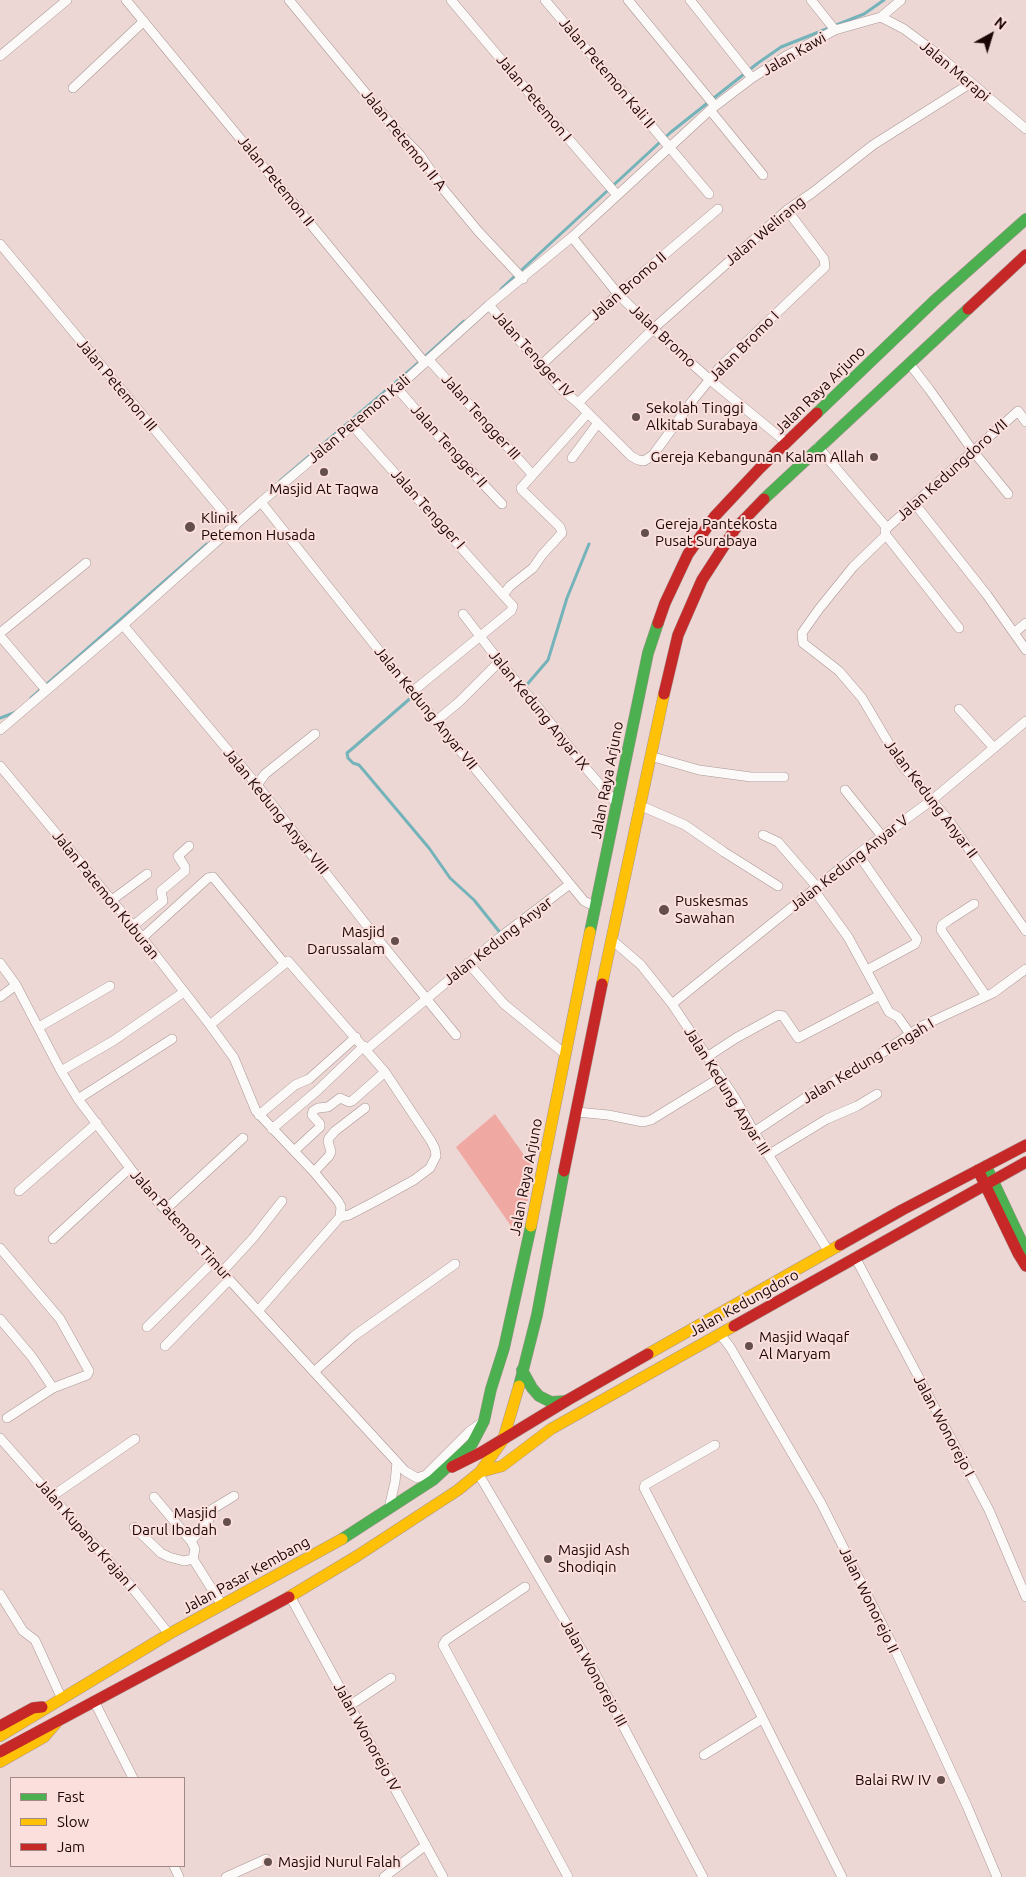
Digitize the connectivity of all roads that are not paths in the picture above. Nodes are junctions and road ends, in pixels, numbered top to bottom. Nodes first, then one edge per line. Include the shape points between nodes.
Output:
1 (66, 0) edge
2 (126, 0) edge
3 (289, 0) edge
4 (451, 0) edge
5 (545, 0) edge
6 (628, 0) edge
7 (690, 0) edge
8 (811, 0) edge
9 (901, 0) edge
10 (881, 17) junction
11 (144, 22) junction
12 (832, 27) junction
13 (2, 51) edge
14 (748, 73) junction
15 (971, 83) junction
16 (73, 88) dead end
17 (712, 105) junction
18 (1026, 129) edge
19 (666, 141) junction
20 (763, 175) dead end
21 (613, 190) junction
22 (709, 194) dead end
23 (718, 209) dead end
24 (787, 210) junction
25 (1026, 219) edge
26 (572, 237) junction
27 (0, 244) edge
28 (1026, 255) edge
29 (520, 275) junction
30 (618, 294) junction
31 (489, 305) junction
32 (653, 329) junction
33 (922, 332) junction
34 (425, 360) junction
35 (908, 363) junction
36 (540, 366) junction
37 (709, 379) junction
38 (397, 388) junction
39 (578, 403) junction
40 (588, 413) junction
41 (1026, 422) edge
42 (598, 423) junction
43 (352, 425) junction
44 (787, 443) junction
45 (818, 447) junction
46 (973, 451) junction
47 (572, 458) dead end
48 (532, 474) junction
49 (1008, 494) dead end
50 (261, 502) junction
51 (502, 504) dead end
52 (915, 504) junction
53 (232, 523) junction
54 (886, 532) junction
55 (86, 563) dead end
56 (503, 595) junction
57 (463, 614) dead end
58 (1026, 623) edge
59 (123, 625) junction
60 (959, 628) dead end
61 (1014, 633) junction
62 (0, 635) edge
63 (481, 637) junction
64 (1026, 650) edge
65 (500, 662) junction
66 (44, 688) junction
67 (413, 694) junction
68 (959, 709) dead end
69 (436, 721) junction
70 (1026, 721) edge
71 (0, 730) edge
72 (315, 734) dead end
73 (994, 748) junction
74 (650, 756) junction
75 (0, 766) edge
76 (784, 777) dead end
77 (257, 785) junction
78 (845, 790) dead end
79 (932, 800) junction
80 (617, 804) junction
81 (639, 805) junction
82 (763, 835) dead end
83 (882, 836) junction
84 (189, 846) dead end
85 (858, 854) junction
86 (147, 874) dead end
87 (570, 884) junction
88 (778, 886) dead end
89 (816, 888) junction
90 (112, 900) junction
91 (974, 904) dead end
92 (596, 907) junction
93 (134, 926) junction
94 (1026, 931) edge
95 (142, 938) junction
96 (612, 940) junction
97 (0, 963) edge
98 (284, 963) junction
99 (469, 964) junction
100 (1026, 969) edge
101 (867, 970) junction
102 (16, 985) junction
103 (110, 986) dead end
104 (184, 992) junction
105 (880, 995) junction
106 (986, 996) junction
107 (0, 997) edge
108 (426, 999) junction
109 (672, 1004) junction
110 (210, 1025) junction
111 (39, 1027) junction
112 (910, 1034) junction
113 (456, 1035) dead end
114 (356, 1037) junction
115 (172, 1039) dead end
116 (366, 1048) junction
117 (588, 1048) junction
118 (565, 1054) junction
119 (707, 1057) junction
120 (61, 1071) junction
121 (385, 1072) junction
122 (583, 1077) junction
123 (721, 1077) junction
124 (877, 1094) dead end
125 (78, 1099) junction
126 (365, 1108) dead end
127 (576, 1112) junction
128 (259, 1115) junction
129 (97, 1123) junction
130 (272, 1129) junction
131 (754, 1132) junction
132 (243, 1138) dead end
133 (1026, 1145) edge
134 (294, 1151) junction
135 (768, 1154) junction
136 (1026, 1162) edge
137 (130, 1168) junction
138 (982, 1168) junction
139 (314, 1172) junction
140 (989, 1182) junction
141 (19, 1191) dead end
142 (282, 1201) dead end
143 (165, 1210) junction
144 (340, 1217) junction
145 (53, 1239) dead end
146 (0, 1248) edge
147 (829, 1252) junction
148 (855, 1257) junction
149 (213, 1262) junction
150 (455, 1264) dead end
151 (1026, 1265) edge
152 (222, 1272) junction
153 (229, 1280) junction
154 (258, 1311) junction
155 (0, 1319) edge
156 (146, 1328) dead end
157 (720, 1334) junction
158 (165, 1346) dead end
159 (522, 1370) junction
160 (315, 1371) junction
161 (53, 1388) junction
162 (566, 1401) junction
163 (8, 1418) dead end
164 (484, 1421) junction
165 (0, 1438) edge
166 (136, 1439) dead end
167 (503, 1440) junction
168 (715, 1445) dead end
169 (397, 1462) junction
170 (444, 1471) junction
171 (479, 1473) junction
172 (234, 1496) dead end
173 (51, 1497) junction
174 (154, 1497) dead end
175 (388, 1510) junction
176 (134, 1527) dead end
177 (191, 1541) junction
178 (193, 1559) junction
179 (525, 1587) dead end
180 (0, 1594) edge
181 (290, 1596) junction
182 (1026, 1597) edge
183 (222, 1606) junction
184 (169, 1634) junction
185 (392, 1678) dead end
186 (62, 1698) junction
187 (94, 1701) junction
188 (349, 1706) junction
189 (48, 1707) junction
190 (762, 1719) junction
191 (57, 1722) junction
192 (0, 1726) edge
193 (0, 1736) edge
194 (0, 1752) edge
195 (704, 1755) dead end
196 (0, 1762) edge
197 (132, 1777) edge
198 (426, 1846) junction
199 (266, 1859) dead end
200 (226, 1877) edge
201 (384, 1877) edge
202 (443, 1877) edge
203 (568, 1877) edge
204 (703, 1877) edge
205 (842, 1877) edge
206 (997, 1877) edge

1 - 13 street
2 - 11 street, Jalan Petemon II
3 - 29 street, Jalan Petemon II A via 420,156 444,190
4 - 21 street, Jalan Petemon I
5 - 19 street, Jalan Petemon Kali II
6 - 17 street
7 - 14 street
8 - 12 street
9 - 10 street
10 - 12 street, Jalan Kawi
10 - 15 street, Jalan Merapi via 904,29
11 - 16 street
11 - 34 street, Jalan Petemon II
12 - 14 street, Jalan Kawi via 786,56
14 - 17 street, Jalan Kawi
15 - 18 street, Jalan Merapi
15 - 24 street, Jalan Welirang via 873,146
17 - 19 street, Jalan Petemon Kali
17 - 20 street
19 - 21 street, Jalan Petemon Kali
19 - 22 street, Jalan Petemon Kali II
21 - 26 street, Jalan Petemon Kali
23 - 30 street, Jalan Bromo II
24 - 32 street, Jalan Welirang
24 - 37 street, Jalan Bromo I via 824,259 825,267
25 - 33 main road, Jalan Raya Arjuno
26 - 29 street, Jalan Petemon Kali
26 - 30 street, Jalan Bromo
27 - 53 street, Jalan Petemon III
28 - 33 main road, Jalan Raya Arjuno
29 - 31 street, Jalan Petemon Kali
30 - 32 street, Jalan Bromo
30 - 36 street, Jalan Bromo II
31 - 34 street, Jalan Petemon Kali
31 - 36 street, Jalan Tengger IV
32 - 37 street, Jalan Bromo
32 - 39 street, Jalan Welirang
33 - 35 main road, Jalan Raya Arjuno
33 - 44 main road, Jalan Raya Arjuno
34 - 38 street, Jalan Petemon Kali
34 - 48 street, Jalan Tengger III
35 - 45 main road, Jalan Raya Arjuno
35 - 46 street
36 - 39 street, Jalan Tengger IV
37 - 42 street, Jalan Bromo I via 653,455 644,461 631,456
37 - 44 street, Jalan Bromo
38 - 43 street, Jalan Petemon Kali
38 - 51 street, Jalan Tengger II
39 - 40 street, Jalan Bromo I
40 - 42 street, Jalan Bromo I
40 - 48 street
41 - 46 street, Jalan Kedungdoro VII via 1018,412
42 - 47 street
43 - 50 street, Jalan Petemon Kali
43 - 56 street, Jalan Tengger I
44 - 80 main road, Jalan Raya Arjuno via 715,516 688,554 665,603 648,653
45 - 54 street
45 - 74 main road, Jalan Raya Arjuno via 735,529 704,576 678,635
46 - 49 street
46 - 52 street, Jalan Kedungdoro VII
48 - 56 street via 522,490 560,526 562,533 533,568
50 - 53 street, Jalan Petemon Kali
50 - 67 street, Jalan Kedung Anyar VII
52 - 54 street, Jalan Kedungdoro VII
52 - 61 street
53 - 59 street, Jalan Petemon Kali
54 - 60 street
54 - 79 street, Jalan Kedung Anyar II via 819,609 802,633 803,643 839,671 862,698 901,764
55 - 62 street
56 - 63 street via 513,608
57 - 63 street, Jalan Kedung Anyar IX
58 - 61 street
59 - 66 street, Jalan Petemon Kali
59 - 77 street, Jalan Kedung Anyar VIII
61 - 64 street
62 - 66 street
63 - 65 street, Jalan Kedung Anyar IX
63 - 67 street
65 - 69 street
65 - 80 street, Jalan Kedung Anyar IX
66 - 71 street, Jalan Petemon Kali
67 - 69 street, Jalan Kedung Anyar VII
68 - 73 street
69 - 87 street, Jalan Kedung Anyar VII
70 - 73 street, Jalan Kedung Anyar V
72 - 77 street via 265,774
73 - 79 street, Jalan Kedung Anyar V
74 - 76 street via 700,770 751,777
74 - 81 main road, Jalan Raya Arjuno
75 - 90 street, Jalan Patemon Kuburan
77 - 108 street, Jalan Kedung Anyar VIII
78 - 83 street
79 - 83 street, Jalan Kedung Anyar V
79 - 94 street, Jalan Kedung Anyar II
80 - 92 main road, Jalan Raya Arjuno
81 - 88 street via 685,825
81 - 96 main road, Jalan Raya Arjuno
82 - 89 street via 778,842
83 - 85 street, Jalan Kedung Anyar V
84 - 93 street via 178,856 185,870 161,891 164,901
85 - 89 street, Jalan Kedung Anyar V
85 - 101 street via 917,939 915,944
86 - 90 street
87 - 92 street, Jalan Kedung Anyar VII via 584,901
87 - 99 street, Jalan Kedung Anyar
89 - 101 street
89 - 109 street, Jalan Kedung Anyar V
90 - 93 street, Jalan Patemon Kuburan
91 - 106 street via 948,920 941,930
92 - 118 main road, Jalan Raya Arjuno
93 - 95 street, Jalan Patemon Kuburan
95 - 98 street via 213,877
95 - 104 street, Jalan Patemon Kuburan
96 - 109 street, Jalan Kedung Anyar III via 641,965
96 - 117 main road, Jalan Raya Arjuno
97 - 102 street, Jalan Patemon Timur
98 - 110 street
98 - 114 street via 290,962
99 - 108 street, Jalan Kedung Anyar
99 - 118 street via 504,1004
100 - 106 street, Jalan Kedung Tengah I
101 - 105 street
102 - 107 street
102 - 111 street, Jalan Patemon Timur
103 - 111 street
104 - 110 street, Jalan Patemon Kuburan
104 - 120 street via 113,1041
105 - 112 street via 889,1012 898,1017
105 - 119 street via 798,1038 783,1016 778,1015
106 - 112 street, Jalan Kedung Tengah I
108 - 113 street, Jalan Kedung Anyar VIII
108 - 116 street
109 - 119 street, Jalan Kedung Anyar III
110 - 128 street, Jalan Patemon Kuburan via 234,1058
111 - 120 street, Jalan Patemon Timur
112 - 131 street, Jalan Kedung Tengah I
114 - 116 street
114 - 128 street via 309,1079 295,1085
115 - 125 street
116 - 121 street
116 - 130 street
117 - 118 main road via 581,1053 575,1054 570,1050
117 - 122 main road, Jalan Raya Arjuno
118 - 122 main road
118 - 164 main road, Jalan Raya Arjuno via 515,1302
119 - 123 street, Jalan Kedung Anyar III
120 - 125 street, Jalan Patemon Timur
121 - 134 street via 352,1101 340,1098 328,1107 313,1111 312,1116 320,1127
121 - 144 street via 435,1149 434,1163 414,1180
122 - 127 main road, Jalan Raya Arjuno
123 - 127 street via 643,1122
123 - 131 street, Jalan Kedung Anyar III
124 - 135 street
125 - 129 street, Jalan Patemon Timur
126 - 139 street via 329,1138 331,1152
127 - 159 main road, Jalan Raya Arjuno via 537,1315
128 - 130 street, Jalan Patemon Kuburan
129 - 137 street, Jalan Patemon Timur
129 - 141 street
130 - 134 street, Jalan Patemon Kuburan
131 - 135 street, Jalan Kedung Anyar III
132 - 143 street
133 - 138 main road, Jalan Kedungdoro
134 - 139 street, Jalan Patemon Kuburan
135 - 147 street, Jalan Kedung Anyar III
136 - 140 main road, Jalan Kedungdoro
137 - 143 street, Jalan Patemon Timur
137 - 145 street
138 - 140 main road
138 - 147 main road, Jalan Kedungdoro
139 - 144 street, Jalan Patemon Kuburan via 338,1201
140 - 148 main road, Jalan Kedungdoro
140 - 151 main road via 1026,1251
142 - 152 street
143 - 149 street, Jalan Patemon Timur
144 - 154 street
146 - 161 street via 64,1326 89,1371
147 - 162 main road, Jalan Kedungdoro
148 - 157 main road, Jalan Kedungdoro
148 - 182 street, Jalan Wonorejo I via 989,1510
149 - 152 street, Jalan Patemon Timur
149 - 156 street
150 - 160 street via 354,1336
152 - 153 street, Jalan Patemon Timur
153 - 154 street, Jalan Patemon Timur
153 - 158 street
154 - 160 street, Jalan Patemon Timur
155 - 161 street
157 - 171 main road, Jalan Kedungdoro via 551,1429 502,1466
157 - 206 street, Jalan Wonorejo II via 821,1503 896,1652
159 - 162 main road via 539,1396 550,1402
159 - 167 main road, Jalan Raya Arjuno
160 - 169 street, Jalan Patemon Timur
161 - 163 street
162 - 167 main road, Jalan Kedungdoro
164 - 169 street, Jalan Patemon Timur via 426,1475 412,1476
164 - 170 main road, Jalan Raya Arjuno via 472,1444
165 - 173 street, Jalan Kupang Krajan I
166 - 173 street
167 - 170 main road, Jalan Pasar Kembang
167 - 171 main road, Jalan Raya Arjuno
168 - 190 street via 643,1487
169 - 175 street
170 - 175 main road, Jalan Pasar Kembang
171 - 181 main road via 415,1520
171 - 204 street, Jalan Wonorejo III via 593,1669
172 - 177 street via 211,1510 208,1522
173 - 184 street, Jalan Kupang Krajan I
174 - 177 street
175 - 183 main road, Jalan Pasar Kembang
176 - 178 street via 161,1553 184,1562
177 - 178 street via 195,1549
178 - 183 street
179 - 203 street via 443,1645
180 - 186 street via 23,1631 35,1640
181 - 187 main road
181 - 188 street, Jalan Wonorejo IV
183 - 184 main road, Jalan Pasar Kembang
184 - 186 main road, Jalan Pasar Kembang
185 - 188 street
186 - 189 main road, Jalan Pasar Kembang
187 - 191 main road
187 - 197 street
188 - 198 street, Jalan Wonorejo IV
189 - 192 main road, Jalan Pasar Kembang via 33,1708
189 - 193 main road
190 - 195 street
190 - 205 street
191 - 194 main road
191 - 196 main road via 44,1737
198 - 201 street
198 - 202 street, Jalan Wonorejo IV
199 - 200 street

